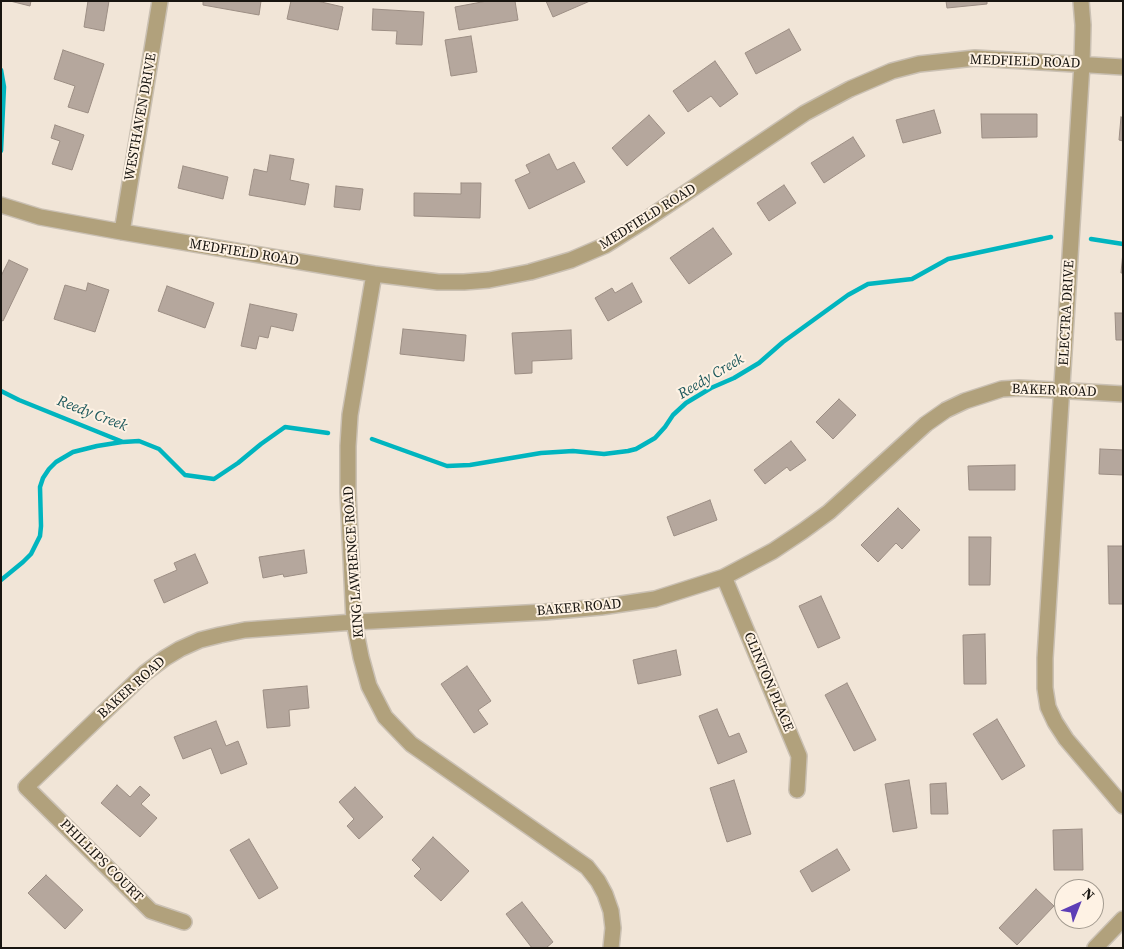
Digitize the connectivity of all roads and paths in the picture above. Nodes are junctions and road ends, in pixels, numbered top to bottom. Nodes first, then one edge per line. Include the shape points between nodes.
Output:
1 (160, 1) edge
2 (1081, 1) edge
3 (1082, 64) junction
4 (1123, 67) edge
5 (1, 205) edge
6 (122, 232) junction
7 (374, 274) junction
8 (1062, 390) junction
9 (1123, 394) edge
10 (724, 576) junction
11 (354, 622) junction
12 (26, 787) joint
13 (796, 790) dead end
14 (1123, 806) edge
15 (1123, 919) edge
16 (184, 922) dead end
17 (611, 948) edge
18 (1094, 948) edge

1 - 6 street, WESTHAVEN DRIVE
2 - 3 street, ELECTRA DRIVE
3 - 4 street, MEDFIELD ROAD
3 - 7 street, MEDFIELD ROAD via 975,58 919,64 892,72 850,89 805,114 641,224 606,245 571,260 530,272 464,282
3 - 8 street, ELECTRA DRIVE
5 - 6 street, MEDFIELD ROAD via 40,217
6 - 7 street, MEDFIELD ROAD
7 - 11 street, KING LAWRENCE ROAD via 350,416 348,446
8 - 9 street, BAKER ROAD
8 - 10 street, BAKER ROAD via 1002,389 946,410 803,532
8 - 14 street, ELECTRA DRIVE via 1045,688 1048,707 1066,739
10 - 11 street, BAKER ROAD via 655,599 601,607
10 - 13 street, CLINTON PLACE via 799,756
11 - 12 street, BAKER ROAD via 245,630 200,640 180,649 145,672
11 - 17 street, KING LAWRENCE ROAD via 370,686 385,717 411,744 587,867 606,894 613,928
12 - 16 street, PHILLIPS COURT via 151,911
15 - 18 street

